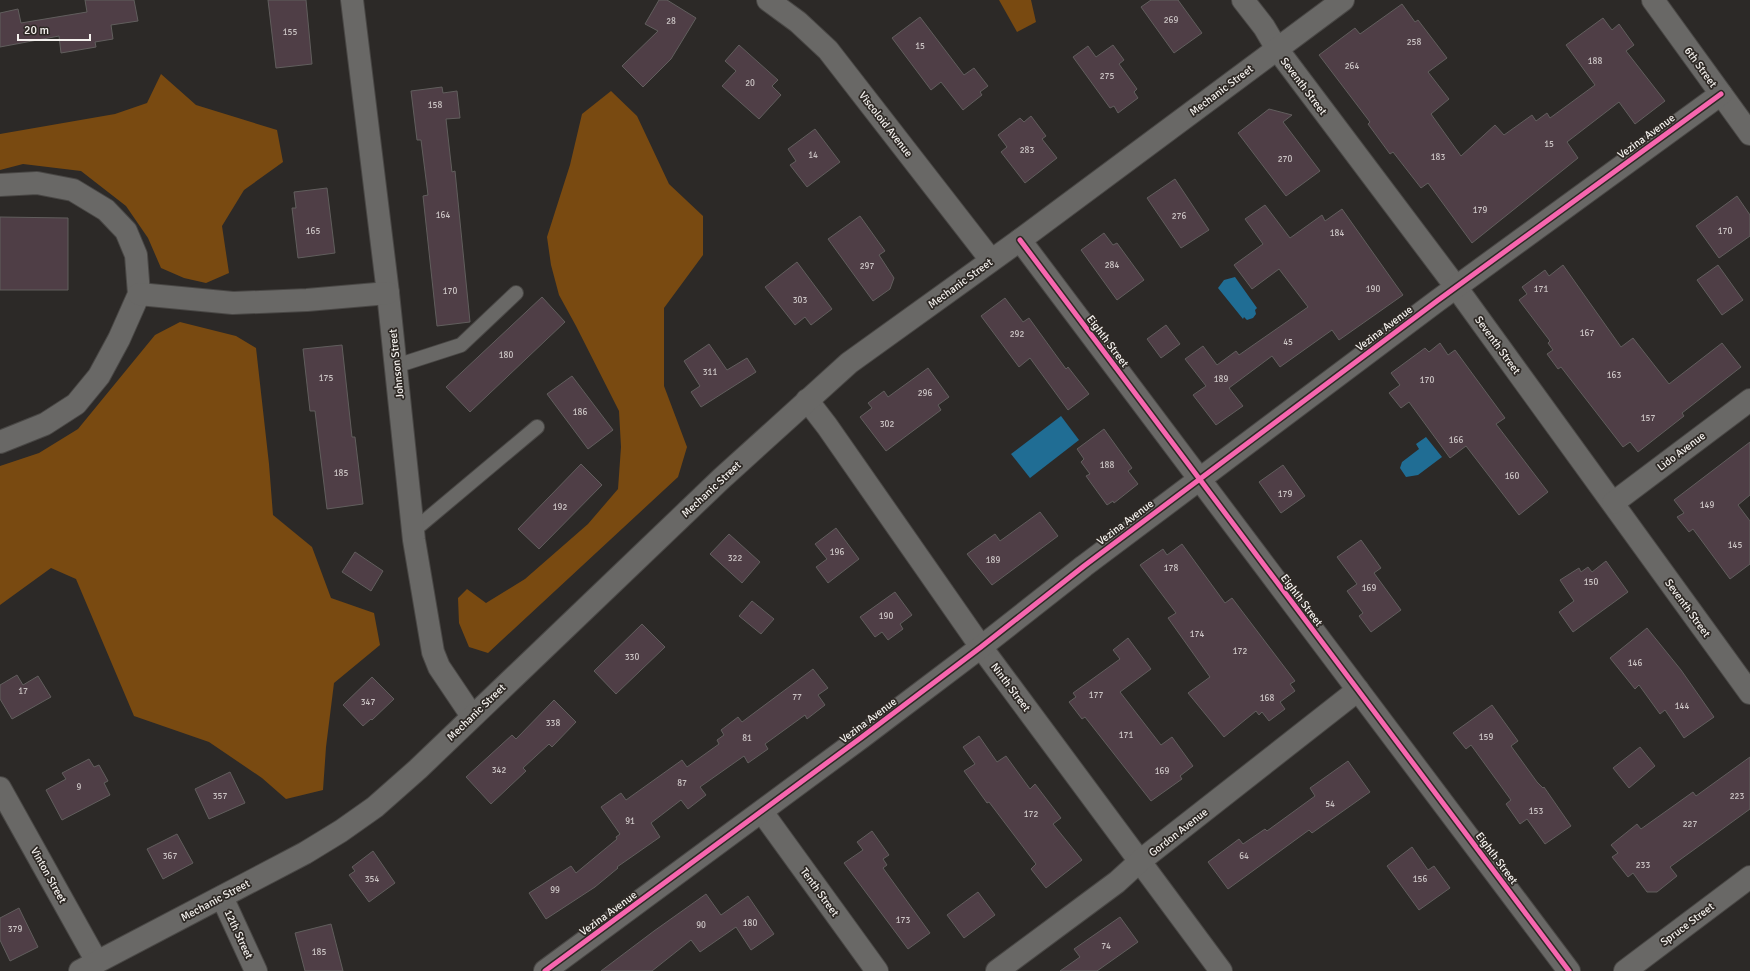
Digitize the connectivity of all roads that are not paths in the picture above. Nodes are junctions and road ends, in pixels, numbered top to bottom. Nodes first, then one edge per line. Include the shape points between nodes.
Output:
1 (352, 0) edge
2 (768, 0) edge
3 (1243, 0) edge
4 (1344, 0) edge
5 (1653, 0) edge
6 (1277, 49) junction
7 (1720, 94) junction
8 (1750, 134) edge
9 (0, 185) edge
10 (1020, 240) junction
11 (991, 260) junction
12 (1456, 287) junction
13 (388, 293) junction
14 (516, 293) dead end
15 (139, 294) junction
16 (396, 366) junction
17 (807, 400) junction
18 (1750, 400) edge
19 (537, 427) dead end
20 (0, 442) edge
21 (1199, 479) junction
22 (1613, 503) junction
23 (413, 531) junction
24 (981, 647) junction
25 (1358, 690) junction
26 (1750, 693) edge
27 (472, 716) junction
28 (0, 788) edge
29 (762, 812) junction
30 (1140, 861) junction
31 (1750, 877) edge
32 (222, 897) junction
33 (89, 966) edge
34 (256, 971) edge
35 (545, 971) edge
36 (878, 971) edge
37 (997, 971) edge
38 (1221, 971) edge
39 (1569, 971) edge
40 (1624, 971) edge

1 - 13 street, Johnson Street
2 - 11 street, Viscoloid Avenue via 798,22 828,50
3 - 6 street, Seventh Street
4 - 6 street, Mechanic Street
5 - 7 street, 6th Street
6 - 10 street, Mechanic Street
6 - 12 street, Seventh Street
7 - 8 street, 6th Street
7 - 12 street, Vezina Avenue
9 - 15 street via 37,183 73,190 106,210 126,232 136,255
10 - 11 street, Mechanic Street
10 - 21 street, Eighth Street
11 - 17 street, Mechanic Street via 849,363
12 - 21 street, Vezina Avenue
12 - 22 street, Seventh Street
13 - 15 street via 233,303
13 - 16 street, Johnson Street
14 - 16 lane via 461,345
15 - 20 street via 99,376 76,404 45,424
16 - 23 street, Johnson Street
17 - 24 street, Ninth Street
17 - 27 street, Mechanic Street
18 - 22 street, Lido Avenue
19 - 23 lane
21 - 24 street, Vezina Avenue
21 - 25 street, Eighth Street
22 - 26 street, Seventh Street
23 - 27 street, Johnson Street via 433,652 439,667
24 - 29 street, Vezina Avenue
24 - 30 street, Ninth Street
25 - 30 street, Gordon Avenue
25 - 39 street, Eighth Street
27 - 32 street, Mechanic Street via 418,769 369,811 305,853
28 - 33 street, Vinton Street
29 - 35 street, Vezina Avenue
29 - 36 street, Tenth Street
30 - 37 street, Gordon Avenue via 1118,882
30 - 38 street, Ninth Street
31 - 40 street, Spruce Street
32 - 33 street, Mechanic Street
32 - 34 street, 12th Street

